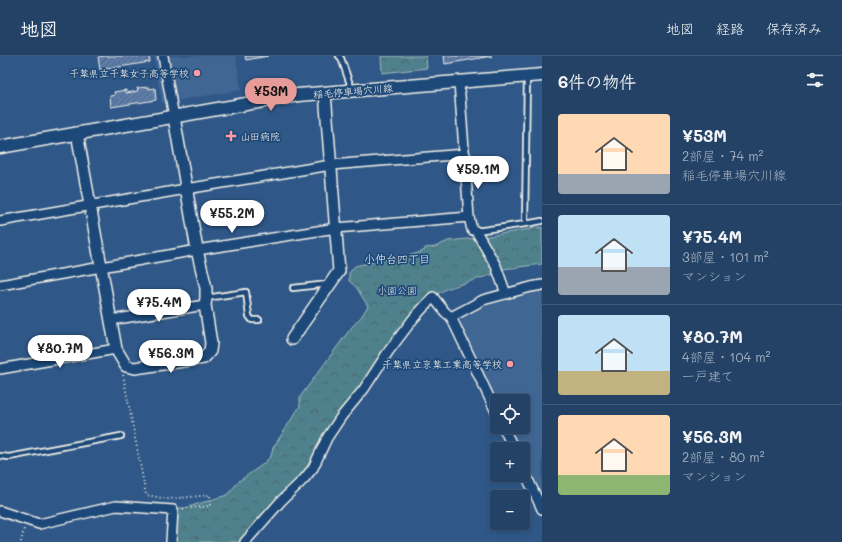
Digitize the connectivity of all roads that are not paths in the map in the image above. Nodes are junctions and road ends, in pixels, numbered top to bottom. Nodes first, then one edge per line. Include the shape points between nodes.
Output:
1 (163, 56) edge
2 (339, 56) edge
3 (542, 75) edge
4 (527, 76) junction
5 (459, 82) junction
6 (352, 90) junction
7 (325, 93) junction
8 (174, 117) junction
9 (77, 133) junction
10 (0, 147) edge
11 (465, 154) junction
12 (331, 166) junction
13 (186, 189) junction
14 (90, 205) junction
15 (469, 217) junction
16 (0, 221) edge
17 (542, 221) edge
18 (525, 224) junction
19 (336, 228) junction
20 (476, 231) junction
21 (198, 250) junction
22 (102, 267) junction
23 (329, 284) junction
24 (0, 285) edge
25 (542, 285) edge
26 (293, 288) dead end
27 (506, 294) junction
28 (205, 301) junction
29 (451, 317) junction
30 (111, 320) junction
31 (259, 320) dead end
32 (292, 339) dead end
33 (116, 349) junction
34 (0, 369) edge
35 (490, 399) edge
36 (121, 436) dead end
37 (0, 456) edge
38 (529, 482) edge
39 (542, 509) edge
40 (0, 511) edge
41 (171, 542) edge
42 (245, 542) edge

1 - 8 street
2 - 6 lane
3 - 4 main road, 稲毛停車場穴川線
4 - 5 main road, 稲毛停車場穴川線
4 - 18 lane
5 - 6 main road, 稲毛停車場穴川線
5 - 11 street
6 - 7 main road, 稲毛停車場穴川線
7 - 8 main road, 稲毛停車場穴川線 via 298,95
7 - 12 street
8 - 9 main road, 稲毛停車場穴川線
8 - 13 street
9 - 10 main road, 稲毛停車場穴川線
9 - 14 street
11 - 12 street
11 - 15 street
12 - 13 street
12 - 19 street
13 - 14 street
13 - 21 street
14 - 16 street
14 - 22 street
15 - 19 street
15 - 20 street via 472,230
17 - 18 lane
18 - 20 lane
19 - 21 street
19 - 23 street via 339,271
20 - 27 street via 496,266
21 - 22 street
21 - 28 street via 206,288
22 - 24 street
22 - 30 street
23 - 26 lane
23 - 32 street
25 - 27 street
27 - 29 street via 483,300
28 - 30 street
28 - 31 lane via 246,292 249,316 252,320
28 - 33 street via 211,343 210,351 204,358 135,368 126,366
29 - 35 street
29 - 42 street via 433,297 413,319 364,389 337,422 326,438 313,468
30 - 33 street
33 - 34 street
36 - 37 lane via 9,457
38 - 39 street
40 - 41 street via 39,524 116,506 173,510

